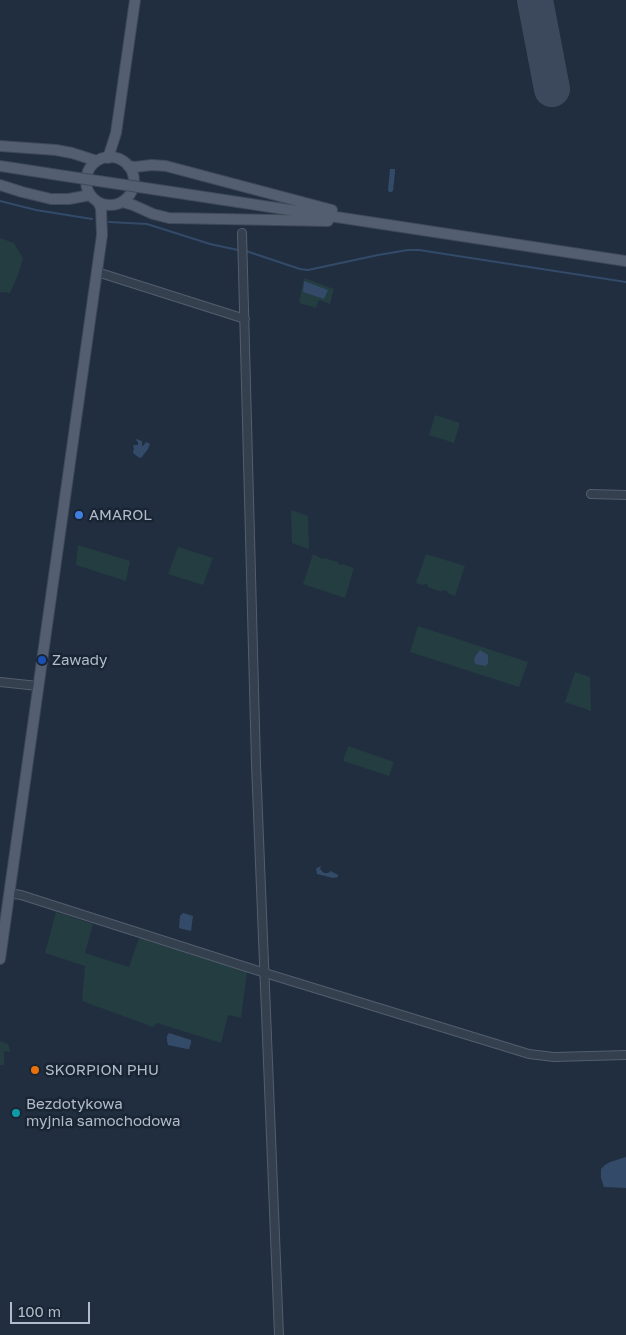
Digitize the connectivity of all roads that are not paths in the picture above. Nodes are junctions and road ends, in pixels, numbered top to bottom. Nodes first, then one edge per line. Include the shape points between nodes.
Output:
1 (135, 0) edge
2 (0, 146) edge
3 (113, 158) junction
4 (97, 161) junction
5 (0, 166) edge
6 (128, 166) junction
7 (0, 185) edge
8 (94, 199) junction
9 (118, 203) junction
10 (369, 221) junction
11 (242, 233) dead end
12 (102, 235) junction
13 (626, 261) edge
14 (97, 272) junction
15 (244, 319) junction
16 (591, 494) dead end
17 (626, 494) edge
18 (0, 682) edge
19 (38, 686) junction
20 (10, 893) junction
21 (0, 959) edge
22 (265, 973) junction
23 (626, 1055) edge
24 (280, 1335) edge

1 - 3 main road
2 - 4 main road via 56,150
3 - 4 main road
3 - 6 main road
4 - 8 main road via 87,173 86,181
5 - 10 main road, bridge
6 - 9 main road via 133,182 130,194
6 - 10 main road via 166,166
7 - 8 main road via 51,199
8 - 9 main road via 106,205
8 - 12 main road via 102,208
9 - 10 main road via 169,218
9 - 12 main road via 109,210
10 - 13 main road
11 - 15 street
12 - 14 main road
14 - 15 street
14 - 19 main road
15 - 22 street
16 - 17 street
18 - 19 street
19 - 20 main road
20 - 21 main road
20 - 22 street
22 - 23 street via 537,1056
22 - 24 street

